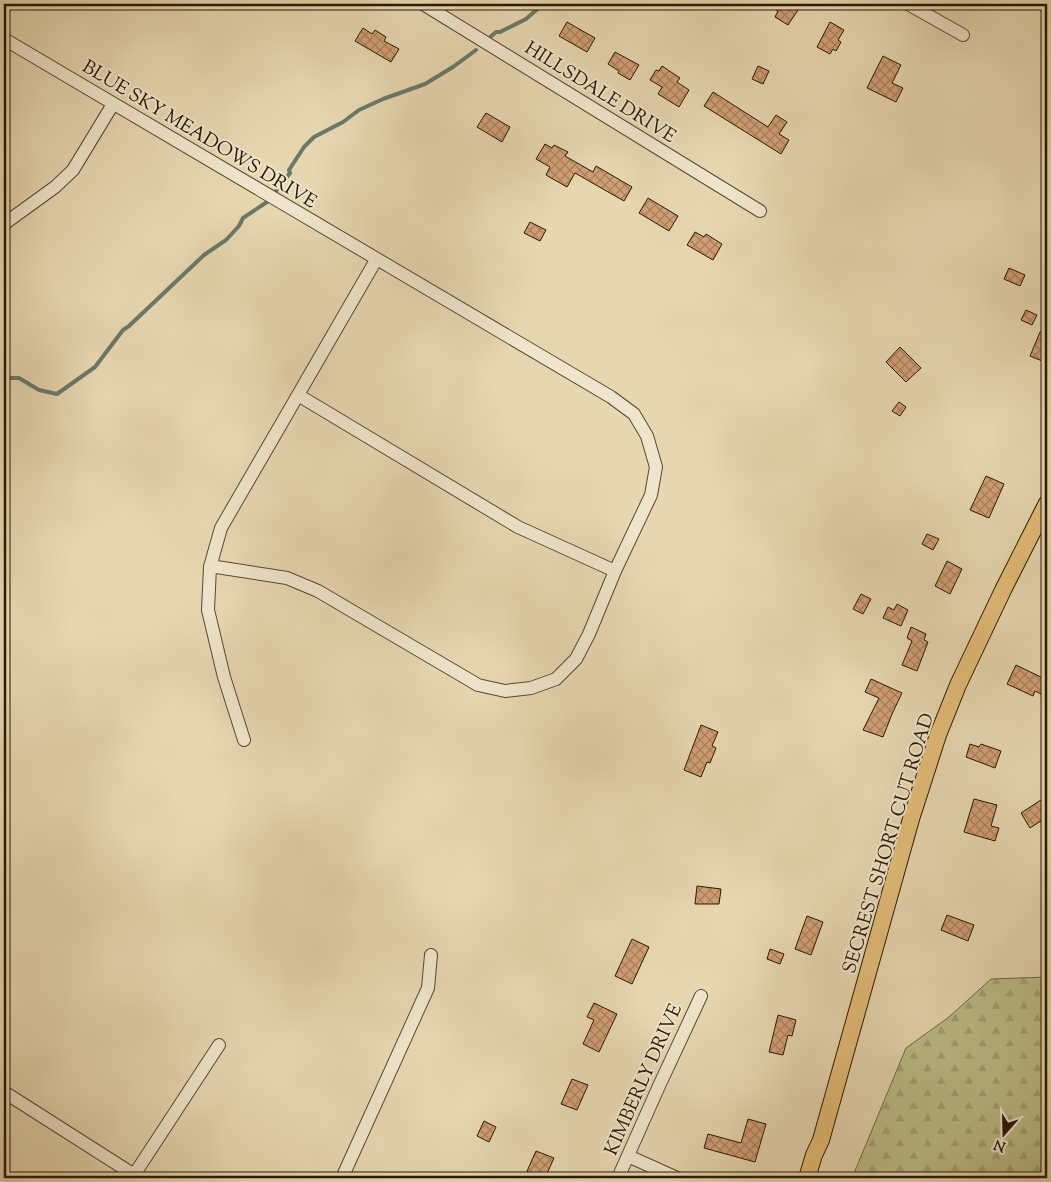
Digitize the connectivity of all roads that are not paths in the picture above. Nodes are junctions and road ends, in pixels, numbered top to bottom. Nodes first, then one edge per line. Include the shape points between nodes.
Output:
1 (423, 4) edge
2 (908, 4) edge
3 (963, 35) dead end
4 (4, 39) edge
5 (112, 104) junction
6 (760, 211) dead end
7 (4, 224) edge
8 (376, 260) junction
9 (298, 395) junction
10 (1047, 503) edge
11 (210, 566) junction
12 (615, 571) junction
13 (244, 740) dead end
14 (431, 955) dead end
15 (701, 996) dead end
16 (220, 1045) dead end
17 (4, 1092) edge
18 (628, 1156) junction
19 (137, 1176) edge
20 (342, 1178) edge
21 (618, 1178) edge
22 (677, 1178) edge
23 (807, 1178) edge

1 - 6 street, HILLSDALE DRIVE
2 - 3 street
4 - 5 street, BLUE SKY MEADOWS DRIVE
5 - 7 street via 73,170 55,188
5 - 8 street, BLUE SKY MEADOWS DRIVE
8 - 9 street
8 - 12 street, BLUE SKY MEADOWS DRIVE via 611,397 634,414 647,436 656,466 651,495
9 - 11 street via 221,528
9 - 12 street via 518,527
10 - 23 main road, SECREST SHORT CUT ROAD via 962,677 938,735
11 - 12 street, BLUE SKY MEADOWS DRIVE via 287,578 318,591 478,685 505,692 531,688 556,679 576,658
11 - 13 street via 208,610
14 - 20 street via 428,988
15 - 18 street, KIMBERLY DRIVE
16 - 19 street
17 - 19 street
18 - 21 street, KIMBERLY DRIVE
18 - 22 street

